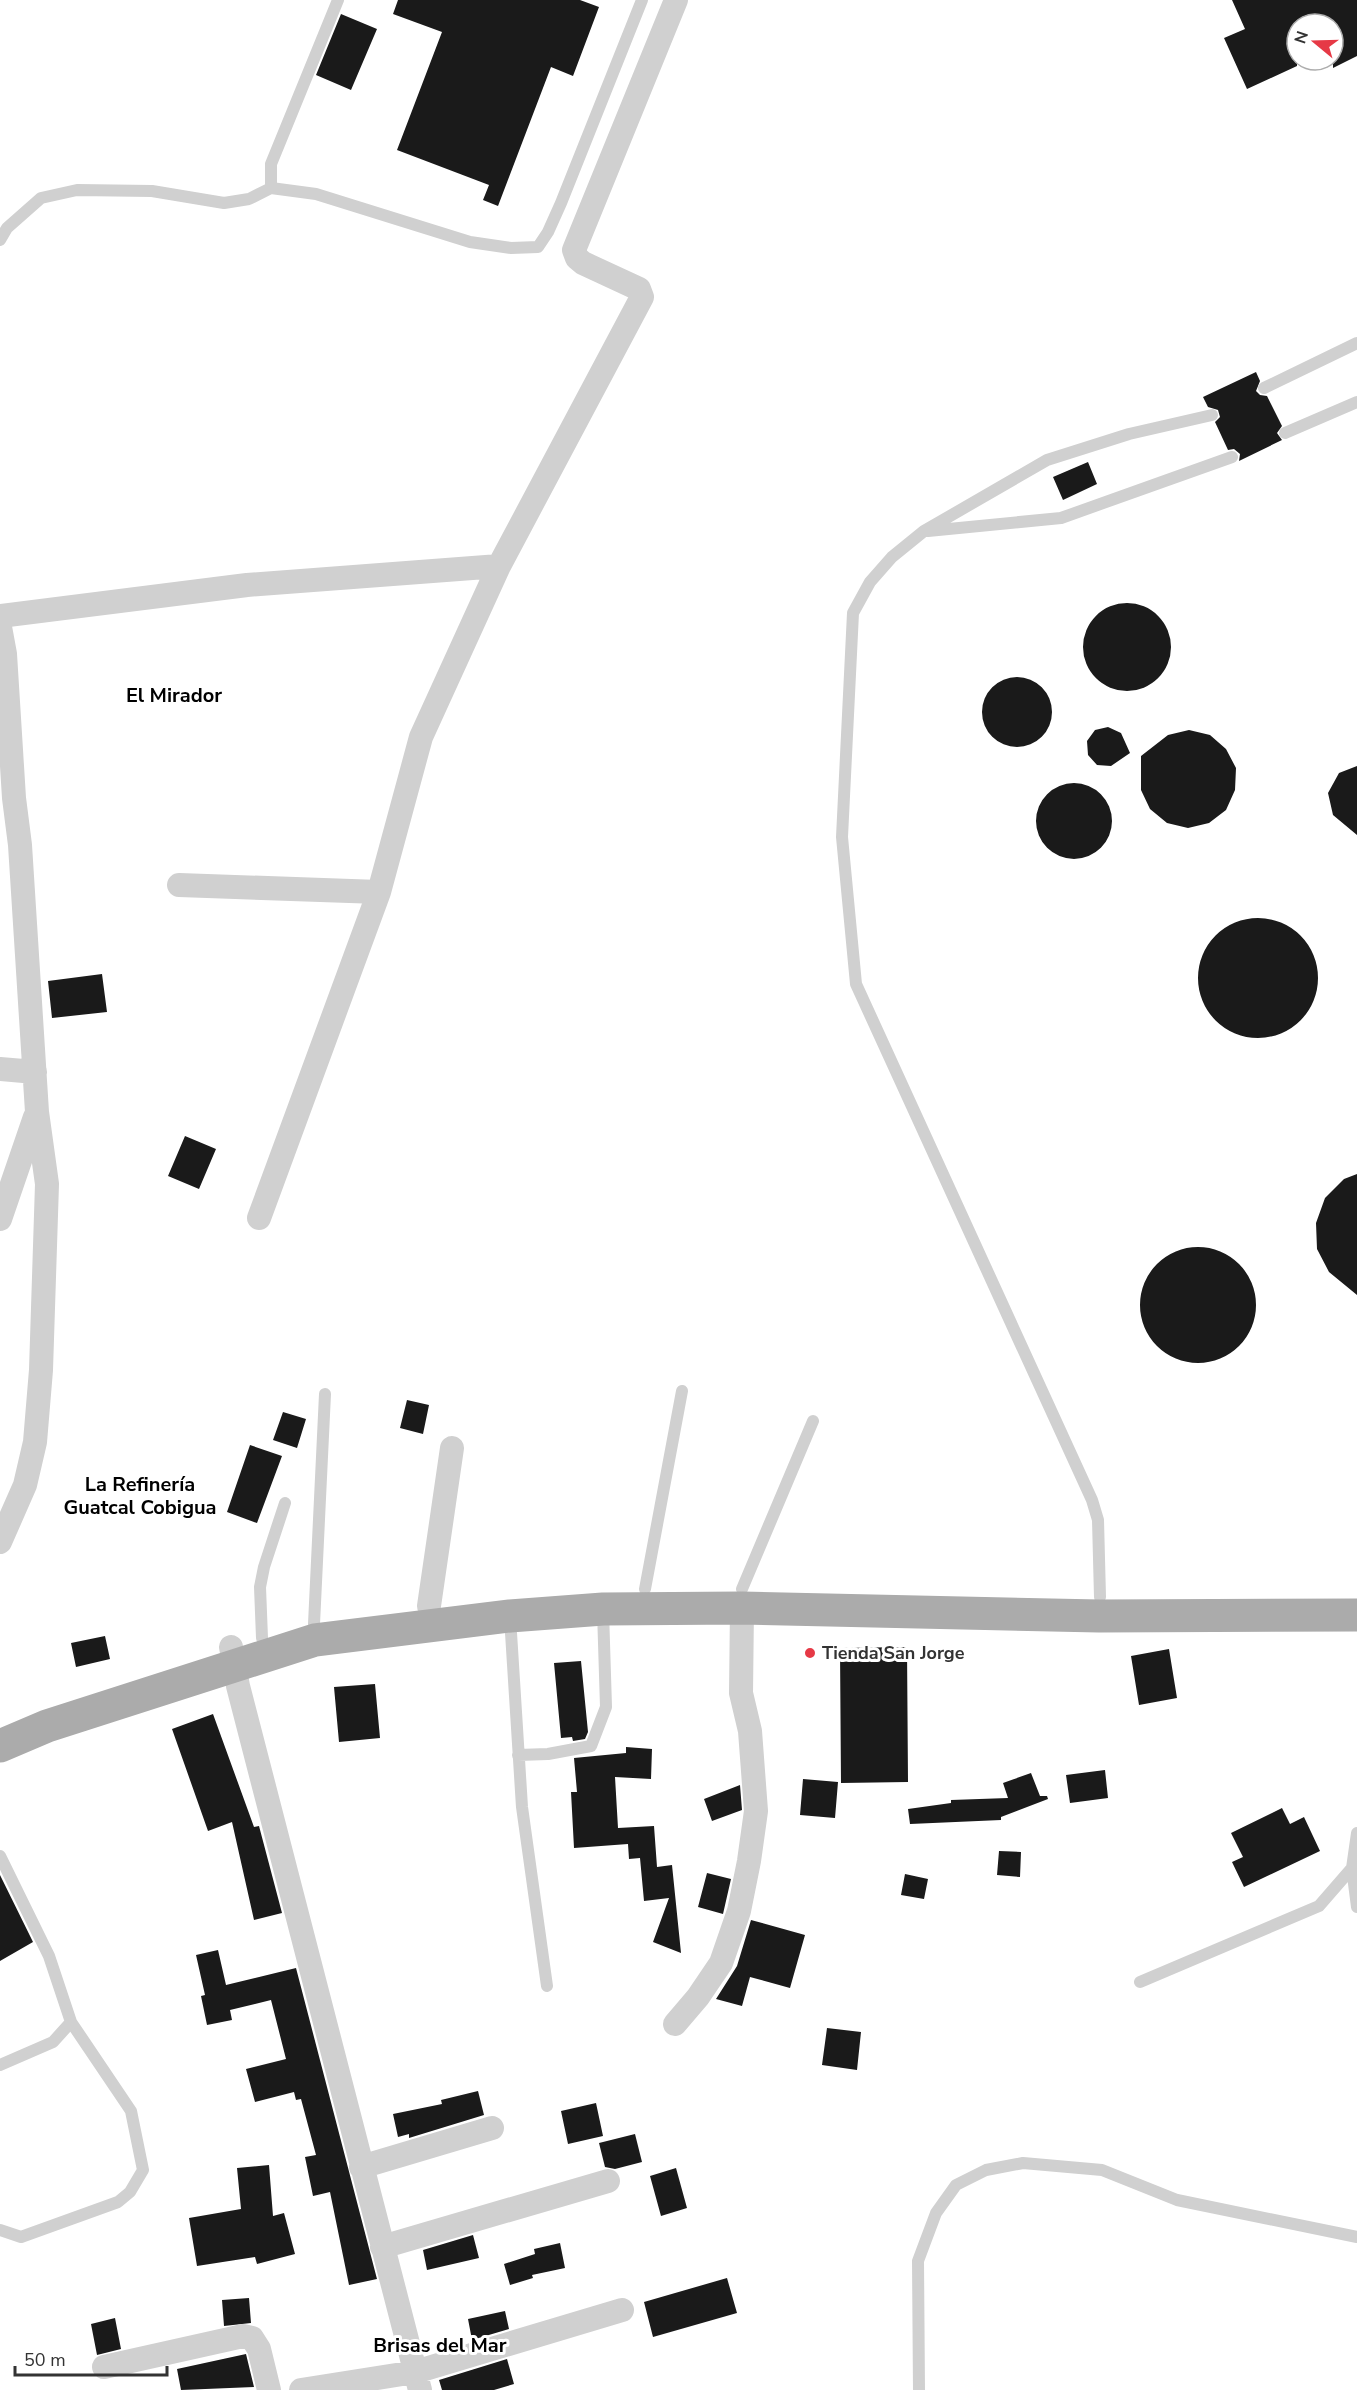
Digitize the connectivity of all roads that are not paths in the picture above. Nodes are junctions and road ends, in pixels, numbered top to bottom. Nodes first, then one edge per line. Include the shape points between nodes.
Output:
1 (338, 0) edge
2 (642, 0) edge
3 (676, 0) edge
4 (271, 188) junction
5 (0, 240) edge
6 (1357, 343) edge
7 (1264, 388) dead end
8 (1357, 402) edge
9 (1212, 415) dead end
10 (1285, 433) dead end
11 (1232, 457) dead end
12 (924, 531) junction
13 (499, 566) junction
14 (0, 616) edge
15 (0, 627) edge
16 (7, 790) edge
17 (10, 846) edge
18 (179, 885) dead end
19 (379, 892) junction
20 (0, 1069) edge
21 (35, 1072) junction
22 (37, 1112) junction
23 (259, 1218) dead end
24 (0, 1220) edge
25 (682, 1390) dead end
26 (325, 1394) dead end
27 (813, 1421) dead end
28 (452, 1448) dead end
29 (285, 1503) dead end
30 (0, 1542) edge
31 (645, 1589) junction
32 (1357, 1596) edge
33 (1100, 1597) junction
34 (742, 1598) junction
35 (429, 1606) junction
36 (603, 1609) junction
37 (1357, 1615) edge
38 (510, 1616) junction
39 (314, 1624) junction
40 (262, 1638) junction
41 (232, 1657) junction
42 (0, 1726) edge
43 (0, 1746) edge
44 (518, 1755) junction
45 (1357, 1833) edge
46 (0, 1856) edge
47 (1352, 1868) junction
48 (1357, 1907) edge
49 (1140, 1982) dead end
50 (547, 1986) dead end
51 (71, 2022) junction
52 (675, 2024) dead end
53 (0, 2065) edge
54 (492, 2128) dead end
55 (361, 2167) junction
56 (608, 2181) dead end
57 (0, 2230) edge
58 (1357, 2237) edge
59 (382, 2247) junction
60 (622, 2310) dead end
61 (104, 2367) dead end
62 (418, 2381) edge
63 (269, 2390) edge
64 (302, 2390) edge
65 (919, 2390) edge

1 - 4 lane via 271,164
2 - 4 lane via 561,203 538,247 511,249 470,242 316,194
3 - 13 street via 574,250 583,263 639,289 642,297
4 - 5 lane via 249,199 224,203 152,191 77,190 42,198 7,228
6 - 7 lane
8 - 10 lane
9 - 12 lane via 1129,434 1047,460
11 - 12 lane via 1061,518
12 - 33 lane via 892,557 870,582 854,613 842,837 856,984 1092,1500 1101,1554
13 - 14 street via 247,585
13 - 19 street via 421,737
15 - 16 street via 5,654
16 - 17 street
17 - 21 street
18 - 19 street
19 - 23 street
20 - 21 street
21 - 22 street
22 - 24 street
22 - 30 street via 47,1184 36,1422 25,1485
25 - 31 lane
26 - 39 lane
27 - 34 lane
28 - 35 street
29 - 40 lane via 260,1587
31 - 34 main road
31 - 35 main road via 509,1596
32 - 33 main road
33 - 34 main road
34 - 36 main road
34 - 37 main road via 1099,1617
34 - 52 street via 741,1693 750,1731 756,1811 749,1862 739,1911 720,1963
35 - 39 main road
36 - 38 main road
36 - 44 lane via 606,1707 591,1746
38 - 41 main road via 315,1640
38 - 44 lane
39 - 40 main road
40 - 41 main road
41 - 42 main road via 44,1707
41 - 43 main road
41 - 55 street
44 - 50 lane
45 - 47 lane
46 - 51 lane via 49,1956
47 - 48 lane
47 - 49 lane via 1319,1906
51 - 53 lane via 53,2043
51 - 57 lane via 131,2111 143,2170 130,2192 118,2202 21,2237
54 - 55 street
55 - 59 street
56 - 59 street
58 - 65 lane via 1177,2200 1102,2169 1023,2163 986,2170 956,2185 936,2213 918,2261
59 - 62 street
60 - 62 street
61 - 63 street via 243,2336 252,2338 259,2349
62 - 64 street

